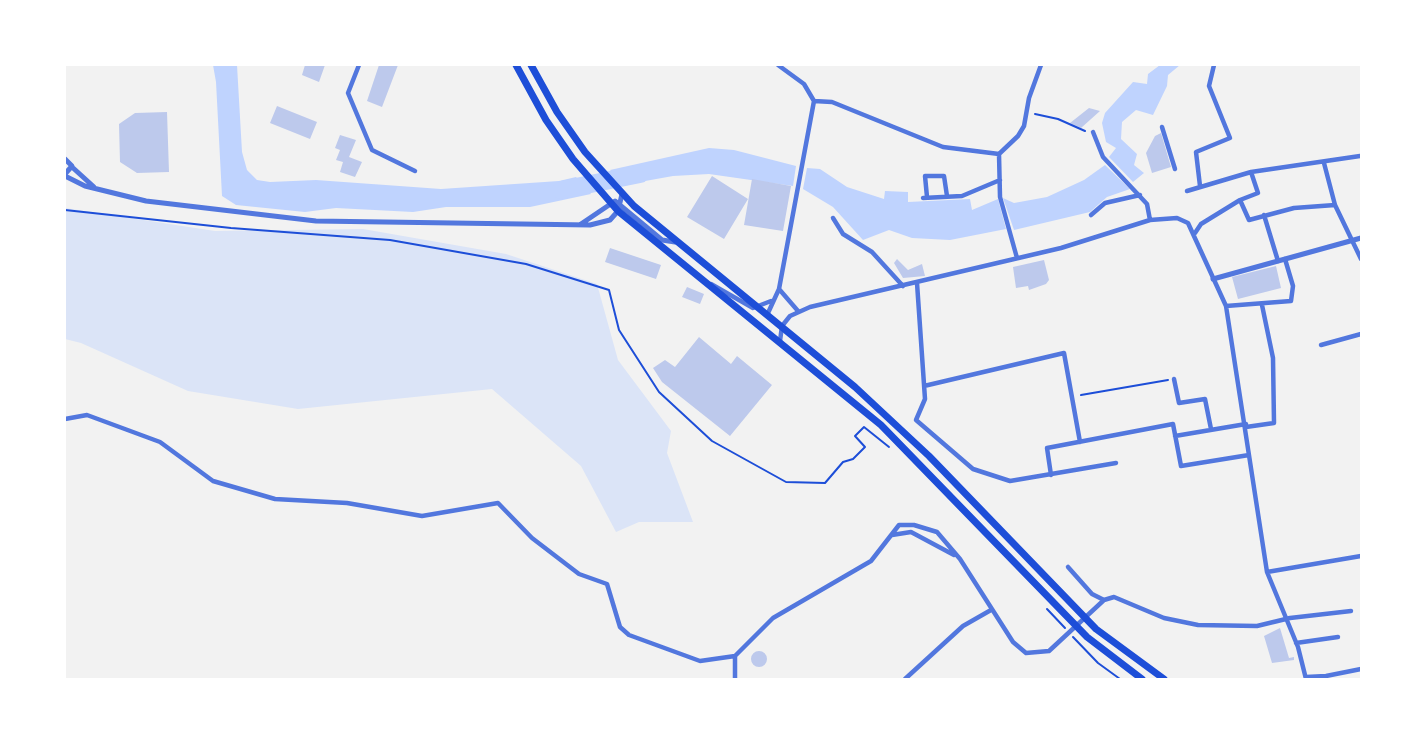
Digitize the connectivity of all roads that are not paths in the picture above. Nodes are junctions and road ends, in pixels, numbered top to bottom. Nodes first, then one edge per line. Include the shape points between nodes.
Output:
1 (359, 65) edge
2 (516, 65) edge
3 (531, 65) edge
4 (778, 65) edge
5 (1041, 65) edge
6 (1214, 65) edge
7 (814, 101) junction
8 (1162, 127) dead end
9 (1093, 132) road end
10 (999, 154) junction
11 (1360, 156) edge
12 (65, 159) edge
13 (1324, 163) junction
14 (72, 167) junction
15 (1175, 169) dead end
16 (415, 171) dead end
17 (1251, 172) junction
18 (65, 175) edge
19 (1000, 180) junction
20 (1200, 186) junction
21 (97, 189) junction
22 (1187, 191) dead end
23 (620, 192) junction
24 (1140, 195) junction
25 (947, 196) junction
26 (1240, 200) junction
27 (611, 203) junction
28 (1335, 205) junction
29 (620, 208) junction
30 (1091, 215) dead end
31 (1264, 215) junction
32 (833, 218) dead end
33 (1150, 220) junction
34 (578, 225) junction
35 (1195, 233) junction
36 (1361, 238) edge
37 (1352, 241) junction
38 (675, 242) junction
39 (1017, 258) junction
40 (1285, 259) junction
41 (1361, 259) edge
42 (1278, 261) junction
43 (700, 279) junction
44 (1213, 279) junction
45 (917, 283) junction
46 (903, 286) junction
47 (779, 289) junction
48 (772, 300) junction
49 (1262, 305) junction
50 (760, 306) junction
51 (1226, 306) junction
52 (798, 311) junction
53 (768, 313) junction
54 (782, 326) junction
55 (1361, 334) edge
56 (781, 342) junction
57 (1321, 345) dead end
58 (1174, 379) road end
59 (924, 386) junction
60 (65, 419) edge
61 (1246, 425) junction
62 (1211, 429) dead end
63 (1175, 436) junction
64 (1080, 442) junction
65 (1249, 454) junction
66 (1116, 463) dead end
67 (1051, 475) junction
68 (891, 536) junction
69 (1361, 556) edge
70 (960, 559) junction
71 (1068, 568) dead end
72 (1267, 572) junction
73 (1102, 602) junction
74 (991, 610) junction
75 (1351, 611) dead end
76 (1288, 619) junction
77 (1338, 637) dead end
78 (1296, 643) junction
79 (735, 656) junction
80 (1361, 669) edge
81 (1306, 678) edge
82 (735, 679) edge
83 (905, 679) edge
84 (1142, 679) edge
85 (1164, 679) edge

1 - 16 street via 348,93 372,150
2 - 27 main road via 546,120
3 - 23 main road via 557,112
4 - 7 street via 804,84
5 - 10 street via 1018,136
6 - 20 street via 1209,86 1230,138 1196,152
7 - 10 street via 832,102 943,147
7 - 47 street
8 - 15 street
9 - 24 street via 1105,158
10 - 19 street
11 - 13 street
12 - 14 street
13 - 17 street
13 - 28 street
14 - 18 street
14 - 21 street
17 - 20 street
17 - 26 street via 1258,193
18 - 21 street
19 - 25 street via 962,196
19 - 39 street via 1000,197
20 - 22 street
21 - 34 street via 208,210 316,220
23 - 29 street
23 - 38 main road
24 - 30 street via 1105,203
24 - 33 street
25 - 25 street via 925,197 925,176 944,176
26 - 31 street via 1249,220
26 - 35 street via 1201,224
27 - 29 main road
27 - 34 street
28 - 31 street
28 - 37 street
29 - 34 street via 599,225
29 - 38 street via 662,240
29 - 43 main road
31 - 42 street
32 - 46 street via 843,234 872,252
33 - 35 street via 1177,218
33 - 39 street
35 - 44 street
36 - 37 street
37 - 40 street
37 - 41 street
38 - 50 main road
39 - 45 street
40 - 42 street
40 - 49 street via 1293,286 1291,300
42 - 44 street
43 - 50 street via 748,307
43 - 56 main road
44 - 51 street
45 - 46 street
45 - 59 street
46 - 52 street
47 - 48 street
47 - 52 street
48 - 50 street
48 - 53 street
49 - 51 street
49 - 61 street via 1273,358 1274,423
50 - 53 main road
51 - 61 street
52 - 54 street
53 - 54 main road
54 - 56 street
54 - 85 main road via 929,456 1096,629
55 - 57 street
56 - 84 main road via 881,425 1087,637
58 - 62 street via 1179,403 1205,398
59 - 64 street via 1064,354
59 - 67 street via 925,399 916,420 973,469 1010,481
60 - 79 street via 87,415 160,442 213,481 275,499 347,503 422,516 498,503 532,538 579,574 607,584 620,627 629,635 700,661
61 - 63 street
61 - 65 street
63 - 64 street via 1173,424
63 - 65 street via 1181,466
64 - 67 street via 1047,448
65 - 72 street
66 - 67 street
68 - 70 street via 911,532
68 - 70 street via 899,525 937,532
68 - 79 street via 871,561 773,618
69 - 72 street
70 - 74 street
71 - 73 street
72 - 76 street
73 - 74 street via 1049,651 1026,653
73 - 76 street via 1114,597 1164,618 1198,625 1257,626
74 - 83 street via 964,626
75 - 76 street
76 - 78 street
77 - 78 street
78 - 81 street
79 - 82 street
80 - 81 street

